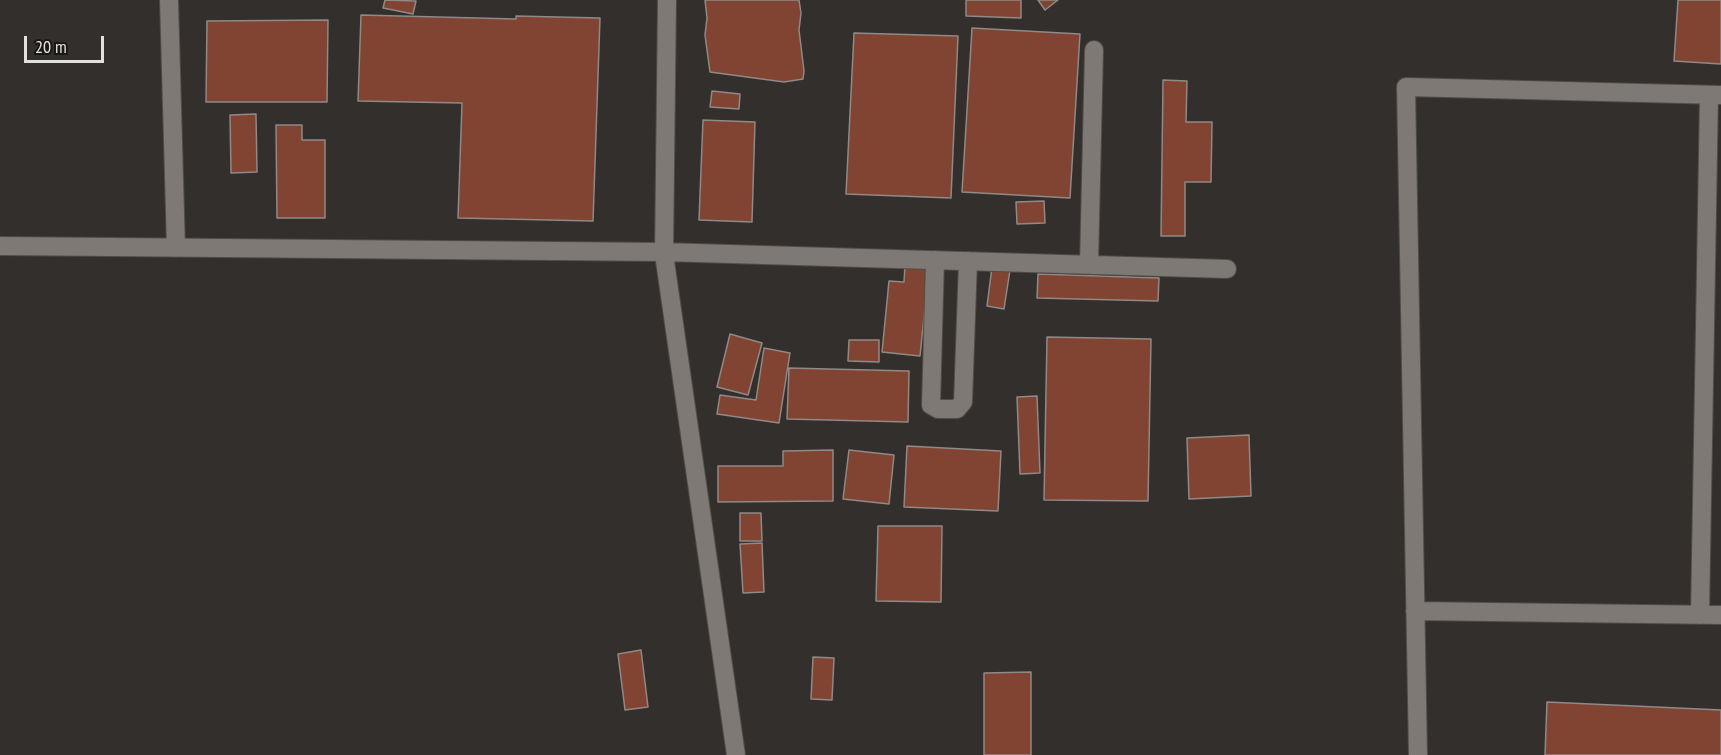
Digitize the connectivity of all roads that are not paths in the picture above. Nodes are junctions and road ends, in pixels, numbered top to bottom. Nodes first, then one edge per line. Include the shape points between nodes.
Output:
1 (169, 0) edge
2 (667, 0) edge
3 (1094, 50) dead end
4 (1715, 95) edge
5 (0, 246) edge
6 (176, 248) junction
7 (664, 252) junction
8 (935, 260) junction
9 (968, 261) junction
10 (1089, 265) junction
11 (1227, 269) dead end
12 (1415, 611) junction
13 (1700, 615) junction
14 (1721, 615) edge
15 (736, 755) edge
16 (1418, 755) edge

1 - 6 street
2 - 7 street
3 - 10 street
4 - 12 street via 1406,87
4 - 13 street
5 - 6 street
6 - 7 street
7 - 8 street
7 - 15 street
8 - 9 street
8 - 9 street via 931,405 938,410 957,409 963,402
9 - 10 street
10 - 11 street
12 - 13 street
12 - 16 street
13 - 14 street

